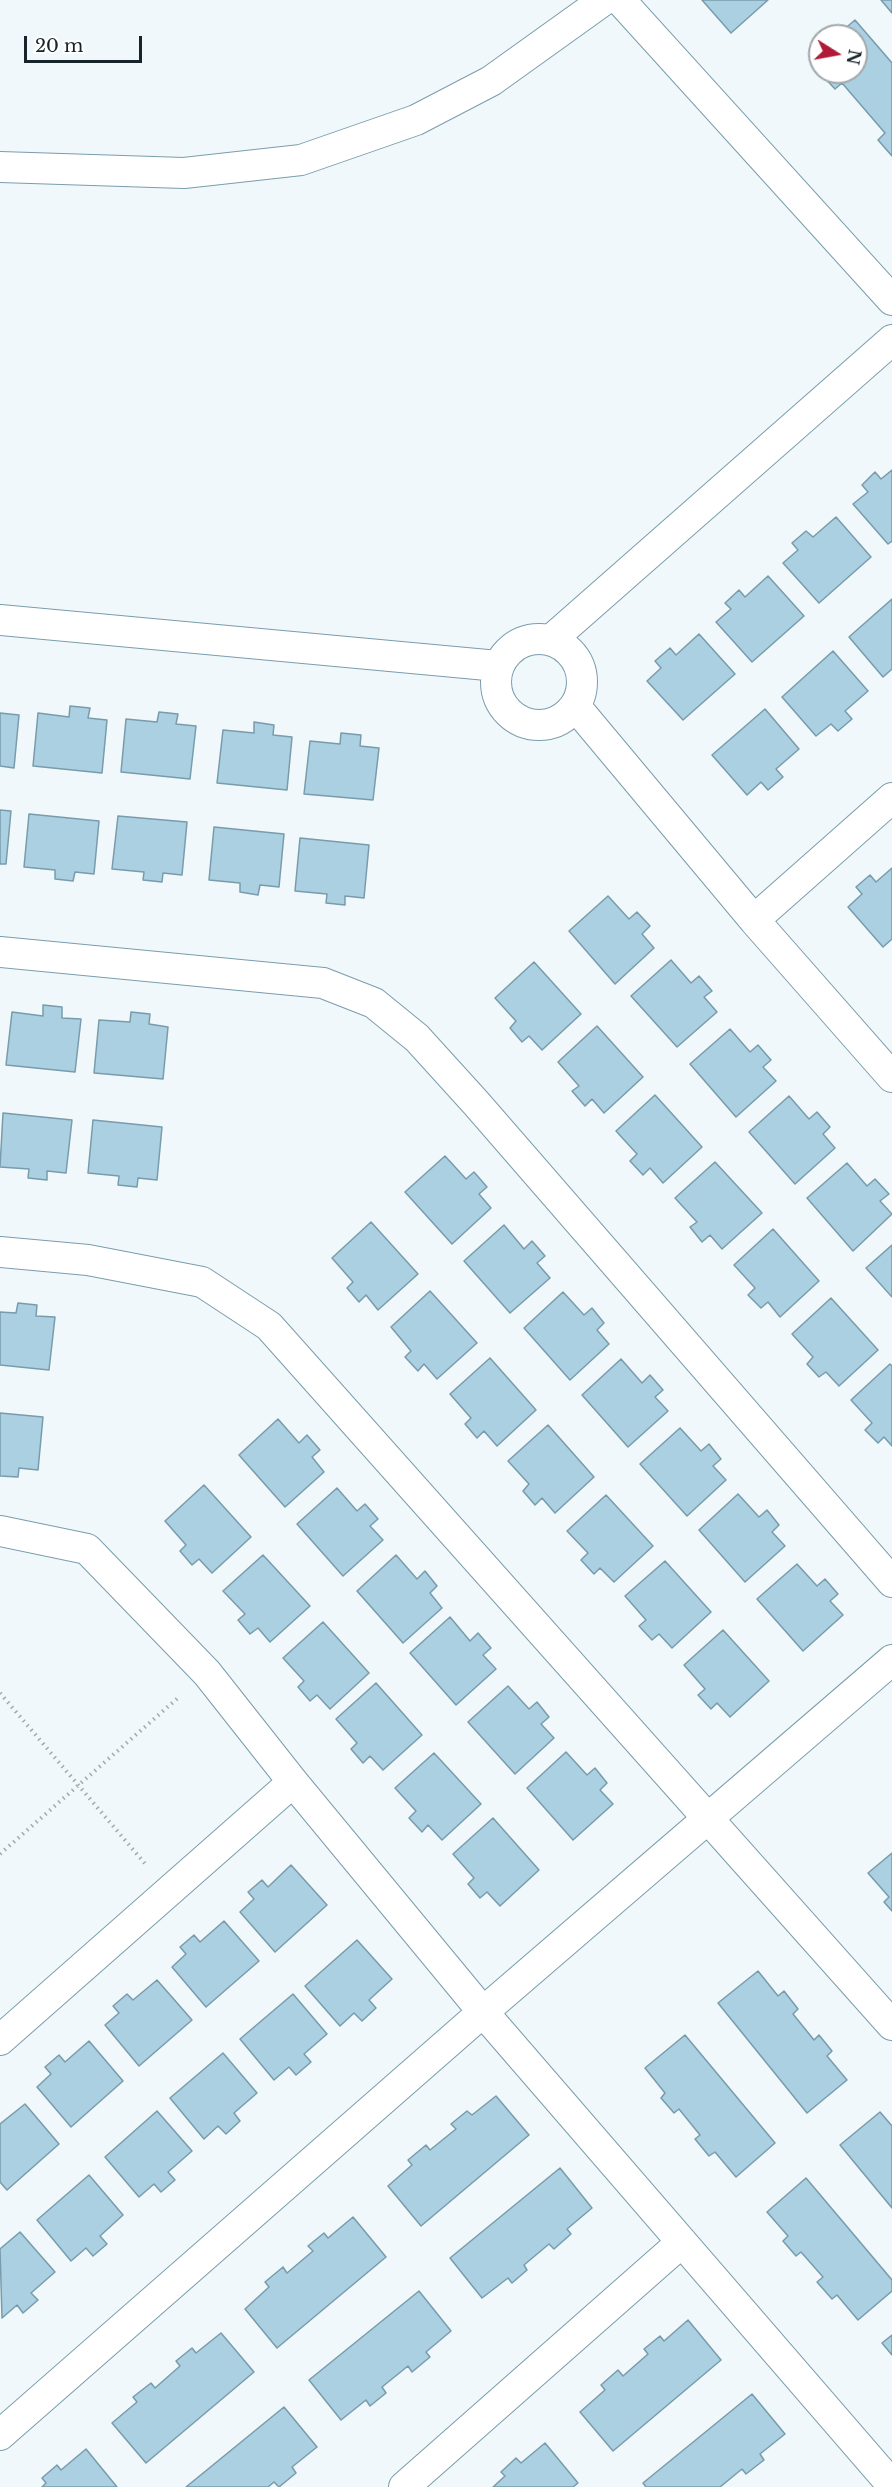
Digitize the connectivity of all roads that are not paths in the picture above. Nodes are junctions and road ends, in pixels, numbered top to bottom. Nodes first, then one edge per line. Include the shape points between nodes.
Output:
1 (604, 0) edge
2 (620, 0) edge
3 (0, 167) edge
4 (892, 300) edge
5 (892, 340) edge
6 (0, 620) edge
7 (552, 639) junction
8 (498, 666) junction
9 (576, 707) junction
10 (892, 798) edge
11 (754, 920) junction
12 (0, 952) edge
13 (892, 1077) edge
14 (0, 1252) edge
15 (0, 1531) edge
16 (892, 1582) edge
17 (892, 1660) edge
18 (293, 1782) junction
19 (708, 1818) junction
20 (483, 2012) junction
21 (892, 2025) edge
22 (0, 2040) edge
23 (682, 2242) junction
24 (0, 2434) edge
25 (879, 2481) edge
26 (404, 2487) edge

1 - 3 street via 491,81 416,120 301,160 184,173
2 - 4 street
5 - 7 street
6 - 8 street
7 - 8 street via 519,642
7 - 9 street via 574,654 584,680
8 - 9 street via 495,692 508,714 531,726 556,724
9 - 11 street
10 - 11 street
11 - 13 street
12 - 16 street via 323,982 374,1004 417,1038 469,1095
14 - 19 street via 88,1260 202,1282 269,1326
15 - 18 street via 87,1549 207,1672
17 - 19 street
18 - 20 street
18 - 22 street
19 - 20 street
19 - 21 street
20 - 23 street
20 - 24 street
23 - 25 street
23 - 26 street

